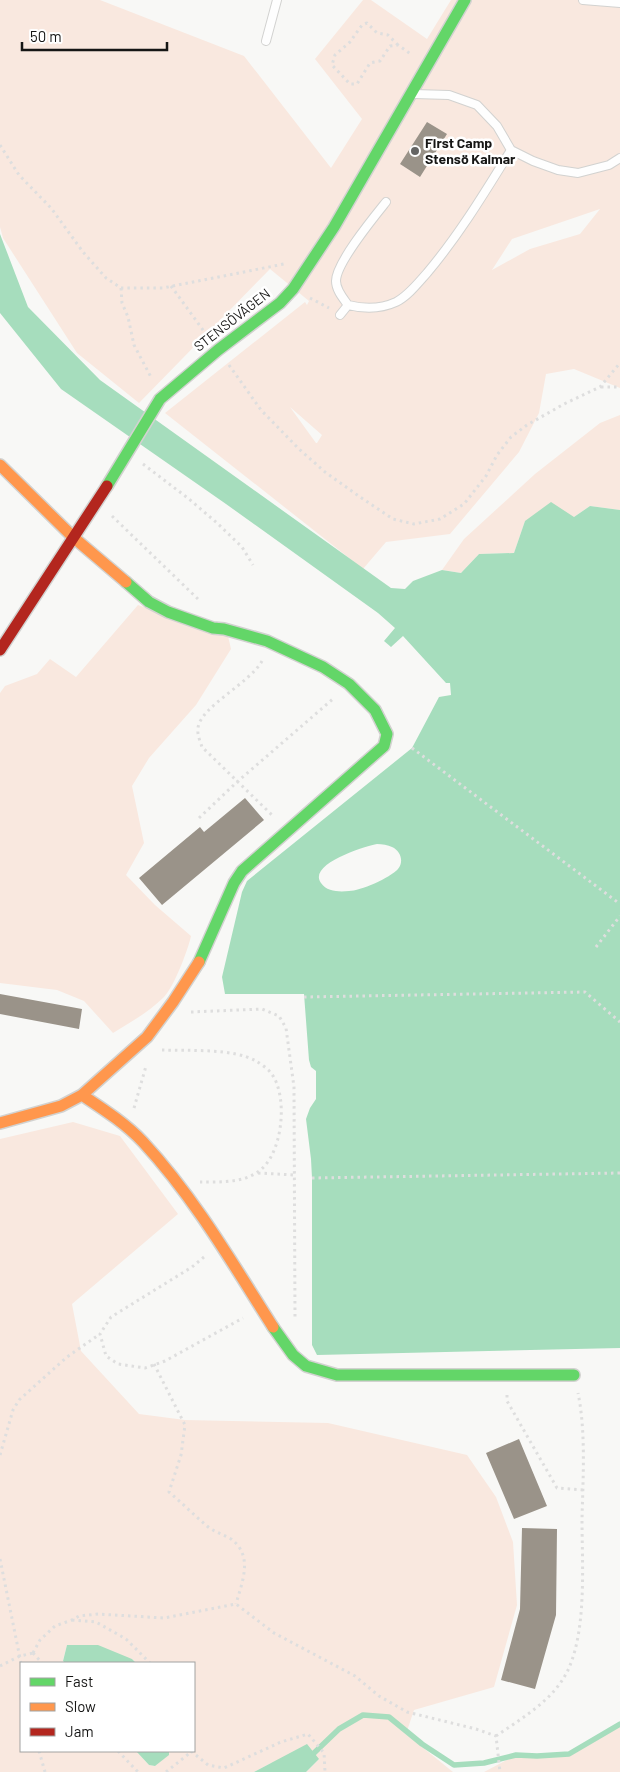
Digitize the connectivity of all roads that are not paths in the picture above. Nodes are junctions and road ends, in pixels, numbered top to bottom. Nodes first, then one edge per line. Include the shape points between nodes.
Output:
1 (277, 0) edge
2 (465, 0) edge
3 (583, 0) edge
4 (620, 3) edge
5 (266, 41) dead end
6 (410, 94) junction
7 (511, 150) junction
8 (620, 158) edge
9 (386, 202) dead end
10 (348, 305) junction
11 (340, 316) road end
12 (0, 465) edge
13 (73, 537) junction
14 (0, 650) edge
15 (82, 1095) junction
16 (0, 1123) edge
17 (574, 1375) road end

1 - 5 lane
2 - 6 street, STENSÖVÄGEN
3 - 4 lane
6 - 7 lane via 449,94 477,105 497,126
6 - 13 street, STENSÖVÄGEN via 334,227 294,289 160,399
7 - 8 lane via 558,170 578,173 609,165
7 - 10 lane via 456,235 416,286 398,301 382,307
9 - 10 lane via 364,229 340,268 336,280
10 - 11 lane
12 - 13 street
13 - 14 street, STENSÖVÄGEN
13 - 15 street via 149,602 168,612 213,628 267,641 323,667 350,684 375,710 386,734 384,746 364,766 242,871 197,967 145,1047
15 - 16 street via 61,1106
15 - 17 street via 127,1126 142,1141 221,1245 287,1347 306,1366 336,1375

